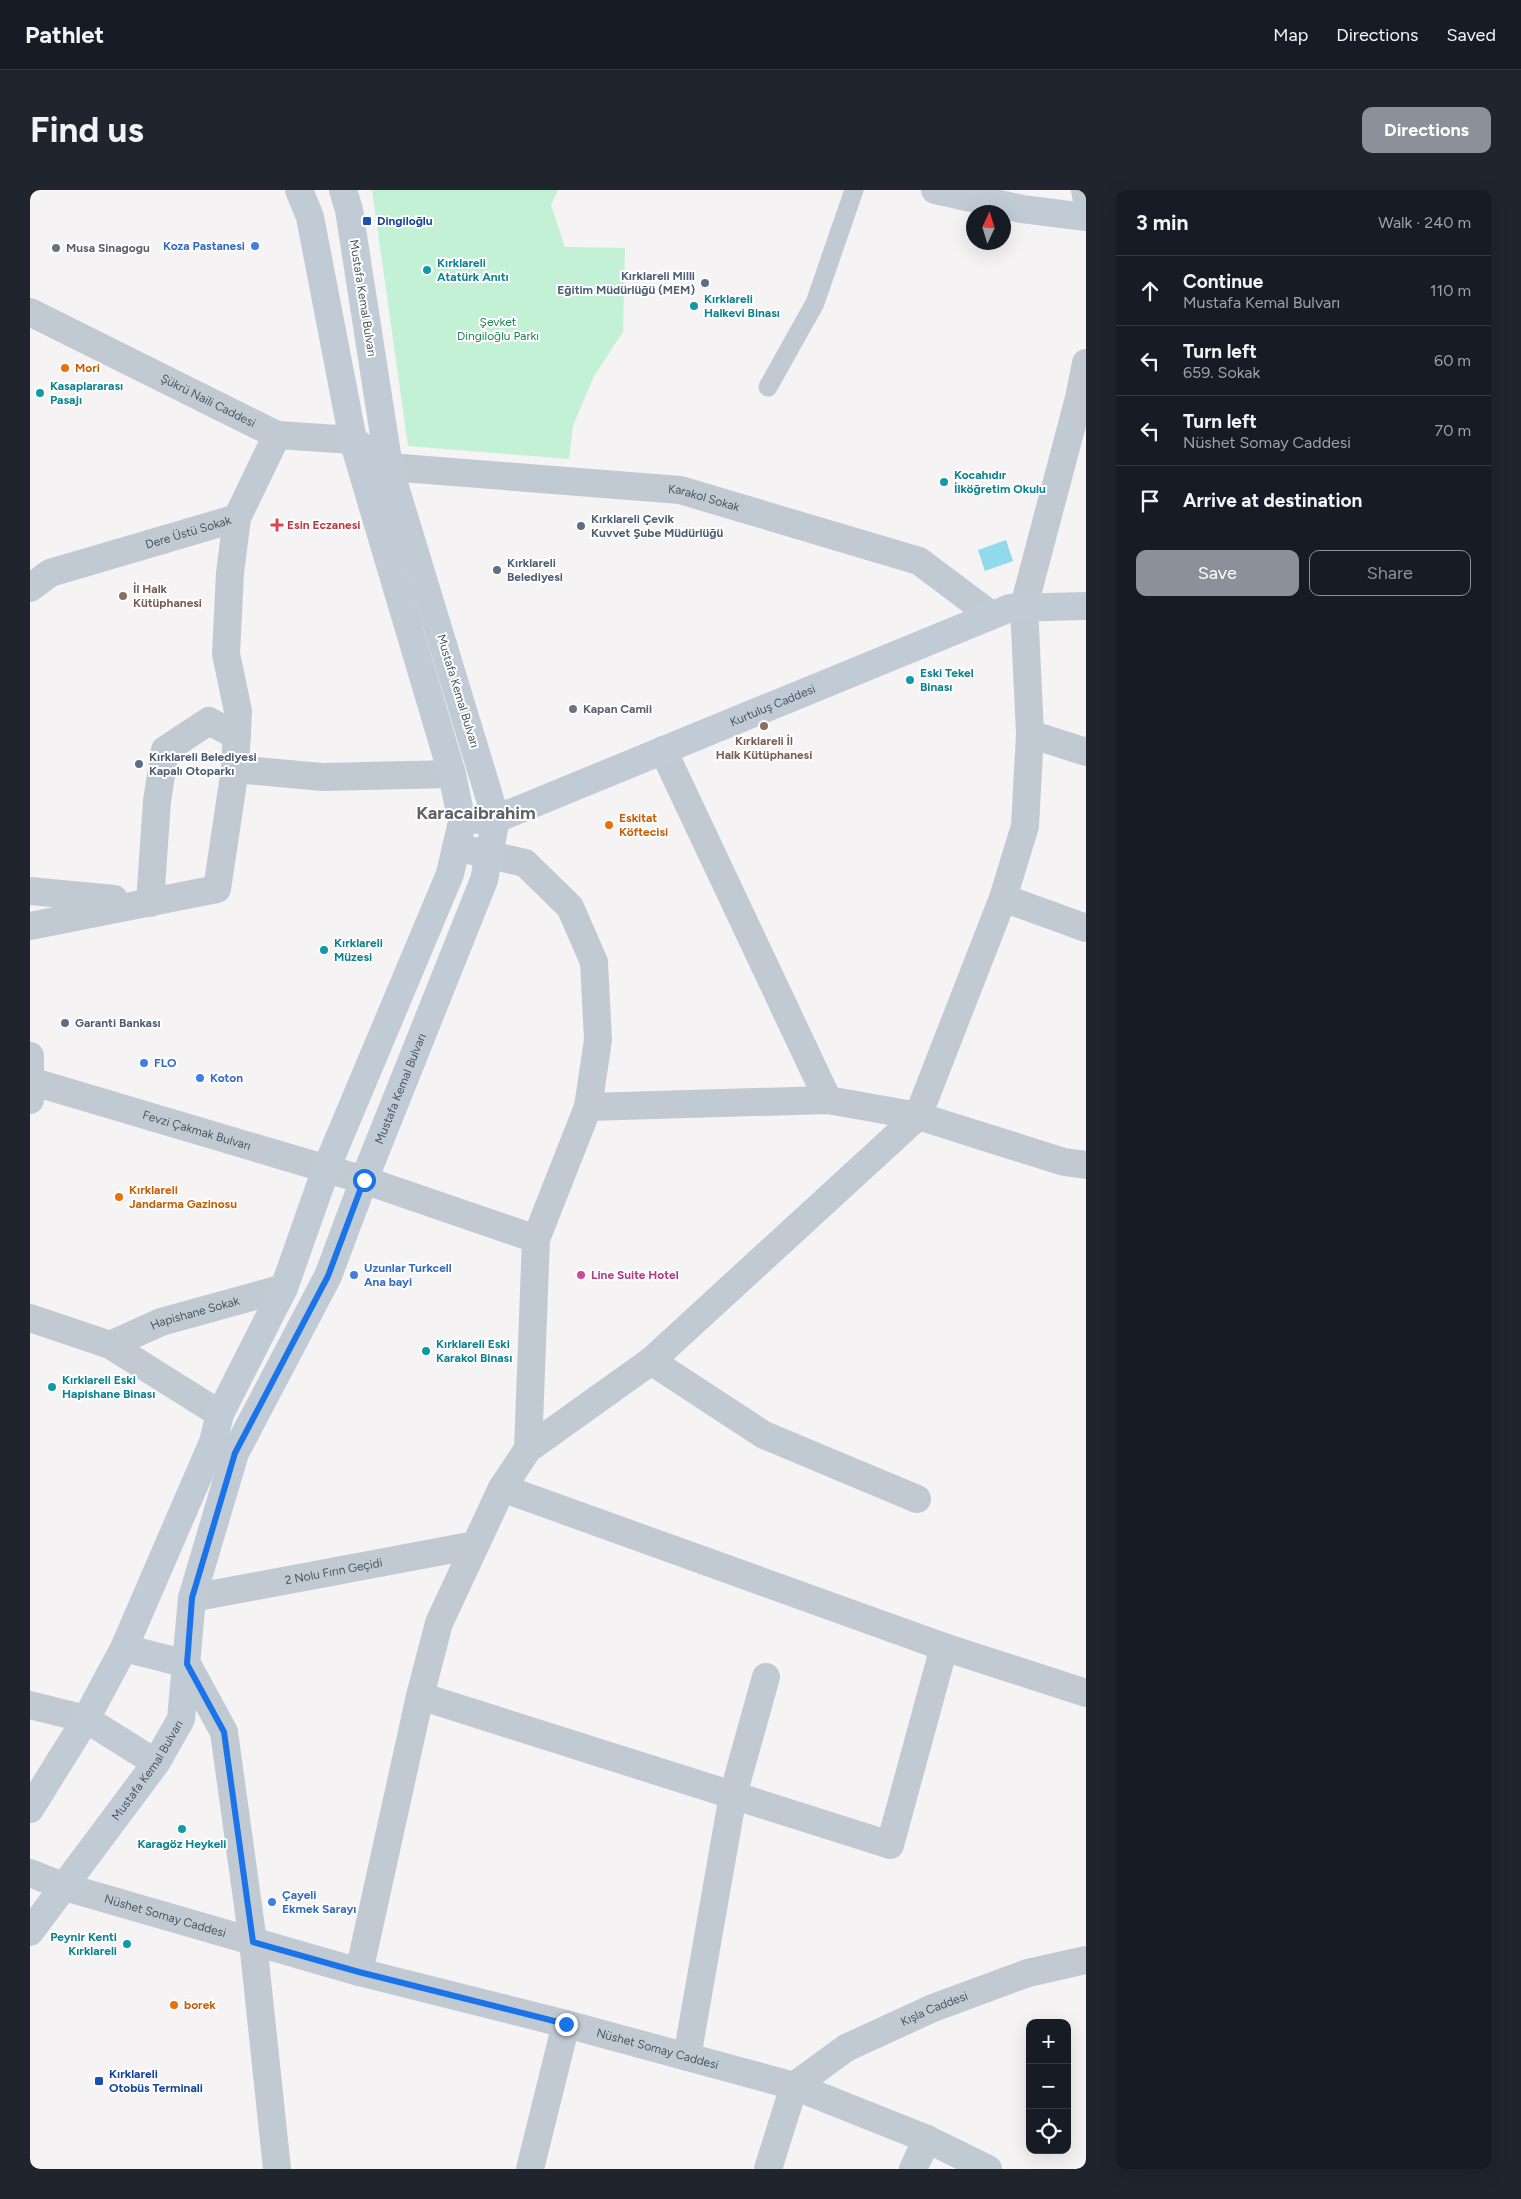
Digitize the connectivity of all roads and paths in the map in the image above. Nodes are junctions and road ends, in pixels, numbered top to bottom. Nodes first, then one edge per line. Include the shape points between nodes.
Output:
1 (299, 190) edge
2 (343, 190) edge
3 (854, 190) edge
4 (935, 190) edge
5 (1085, 190) edge
6 (1086, 196) edge
7 (1086, 217) edge
8 (30, 312) edge
9 (1086, 363) edge
10 (768, 387) dead end
11 (278, 435) junction
12 (353, 440) junction
13 (389, 467) junction
14 (237, 518) junction
15 (40, 580) edge
16 (1024, 606) junction
17 (1086, 606) edge
18 (991, 615) junction
19 (1030, 734) junction
20 (237, 736) junction
21 (662, 750) junction
22 (1086, 752) edge
23 (235, 768) junction
24 (452, 774) junction
25 (496, 819) junction
26 (460, 834) junction
27 (489, 854) junction
28 (30, 891) edge
29 (1003, 898) junction
30 (150, 903) junction
31 (30, 926) edge
32 (1086, 928) edge
33 (30, 1080) edge
34 (828, 1100) junction
35 (588, 1107) junction
36 (918, 1116) junction
37 (1086, 1164) edge
38 (326, 1169) junction
39 (364, 1180) junction
40 (536, 1239) junction
41 (284, 1288) junction
42 (30, 1318) edge
43 (110, 1345) junction
44 (651, 1361) junction
45 (220, 1414) junction
46 (528, 1449) junction
47 (502, 1488) junction
48 (917, 1499) dead end
49 (475, 1545) junction
50 (192, 1598) junction
51 (944, 1647) junction
52 (124, 1648) junction
53 (187, 1664) junction
54 (766, 1677) dead end
55 (1086, 1693) edge
56 (420, 1696) junction
57 (30, 1705) edge
58 (86, 1720) junction
59 (156, 1763) junction
60 (733, 1795) junction
61 (30, 1809) edge
62 (30, 1873) edge
63 (65, 1887) junction
64 (30, 1932) edge
65 (253, 1942) junction
66 (1086, 1960) edge
67 (359, 1972) junction
68 (566, 2024) junction
69 (687, 2057) junction
70 (794, 2086) junction
71 (927, 2139) junction
72 (277, 2169) edge
73 (530, 2169) edge
74 (768, 2169) edge
75 (913, 2169) edge
76 (988, 2169) edge

1 - 12 main road via 310,217
2 - 13 main road, Mustafa Kemal Bulvarı via 349,210
3 - 10 lane via 814,303
4 - 7 main road via 1022,209
5 - 6 street
8 - 11 street, Şükrü Naili Caddesi
9 - 16 street
11 - 12 street, Şükrü Naili Caddesi
11 - 14 street, Dere Üstü Sokak
12 - 13 street
12 - 24 main road
13 - 18 street, Karakol Sokak via 680,490 919,561
13 - 25 main road, Mustafa Kemal Bulvarı
14 - 15 street, Dere Üstü Sokak
14 - 20 street via 226,654 238,711
16 - 17 main road, Kurtuluş Caddesi
16 - 18 main road, Kurtuluş Caddesi
16 - 19 street
18 - 21 main road, Kurtuluş Caddesi
19 - 22 street
19 - 29 street via 1025,826
20 - 23 street
20 - 30 street via 210,721 165,750 157,801
21 - 25 main road, Kurtuluş Caddesi
21 - 34 street
23 - 24 street via 322,777
23 - 30 street via 217,889
24 - 26 main road
25 - 26 main road, Kurtuluş Caddesi
25 - 27 main road, Mustafa Kemal Bulvarı
26 - 27 street
26 - 38 main road via 450,874
27 - 35 street via 525,863 570,907 594,962 598,1040
27 - 39 main road, Mustafa Kemal Bulvarı via 484,880
28 - 30 street
29 - 32 street
29 - 36 street
30 - 31 street
33 - 38 street, Fevzi Çakmak Bulvarı
34 - 35 street
34 - 36 street
35 - 40 street
36 - 37 street via 1064,1162
36 - 44 street
38 - 39 street, Fevzi Çakmak Bulvarı
38 - 41 main road
39 - 40 street, Fevzi Çakmak Bulvarı
39 - 50 main road, Mustafa Kemal Bulvarı via 328,1276 235,1453
40 - 46 street
41 - 43 street, Hapishane Sokak via 161,1322
41 - 45 main road
42 - 43 street
43 - 45 street
44 - 46 street
44 - 48 street via 764,1435
45 - 52 main road via 213,1442
46 - 47 street
47 - 49 street
47 - 51 street
49 - 50 street, 2 Nolu Fırın Geçidi
49 - 56 street via 439,1623
50 - 53 main road, Mustafa Kemal Bulvarı
51 - 55 street
51 - 60 street via 890,1845
52 - 53 main road
52 - 58 main road
53 - 59 main road, Mustafa Kemal Bulvarı via 181,1719
53 - 65 street via 224,1732
54 - 60 street
56 - 60 street
56 - 67 street
57 - 58 street
58 - 59 main road
58 - 61 main road
59 - 63 main road, Mustafa Kemal Bulvarı
60 - 69 street
62 - 63 street, Nüshet Somay Caddesi
63 - 64 main road, Mustafa Kemal Bulvarı
63 - 65 street, Nüshet Somay Caddesi
65 - 67 street, Nüshet Somay Caddesi
65 - 72 street
66 - 70 street, Kışla Caddesi via 1028,1973 933,2008 846,2048
67 - 68 street, Nüshet Somay Caddesi
68 - 69 street, Nüshet Somay Caddesi
68 - 73 street
69 - 70 street, Nüshet Somay Caddesi
70 - 71 street, Nüshet Somay Caddesi
70 - 74 street
71 - 75 street
71 - 76 street, Nüshet Somay Caddesi

